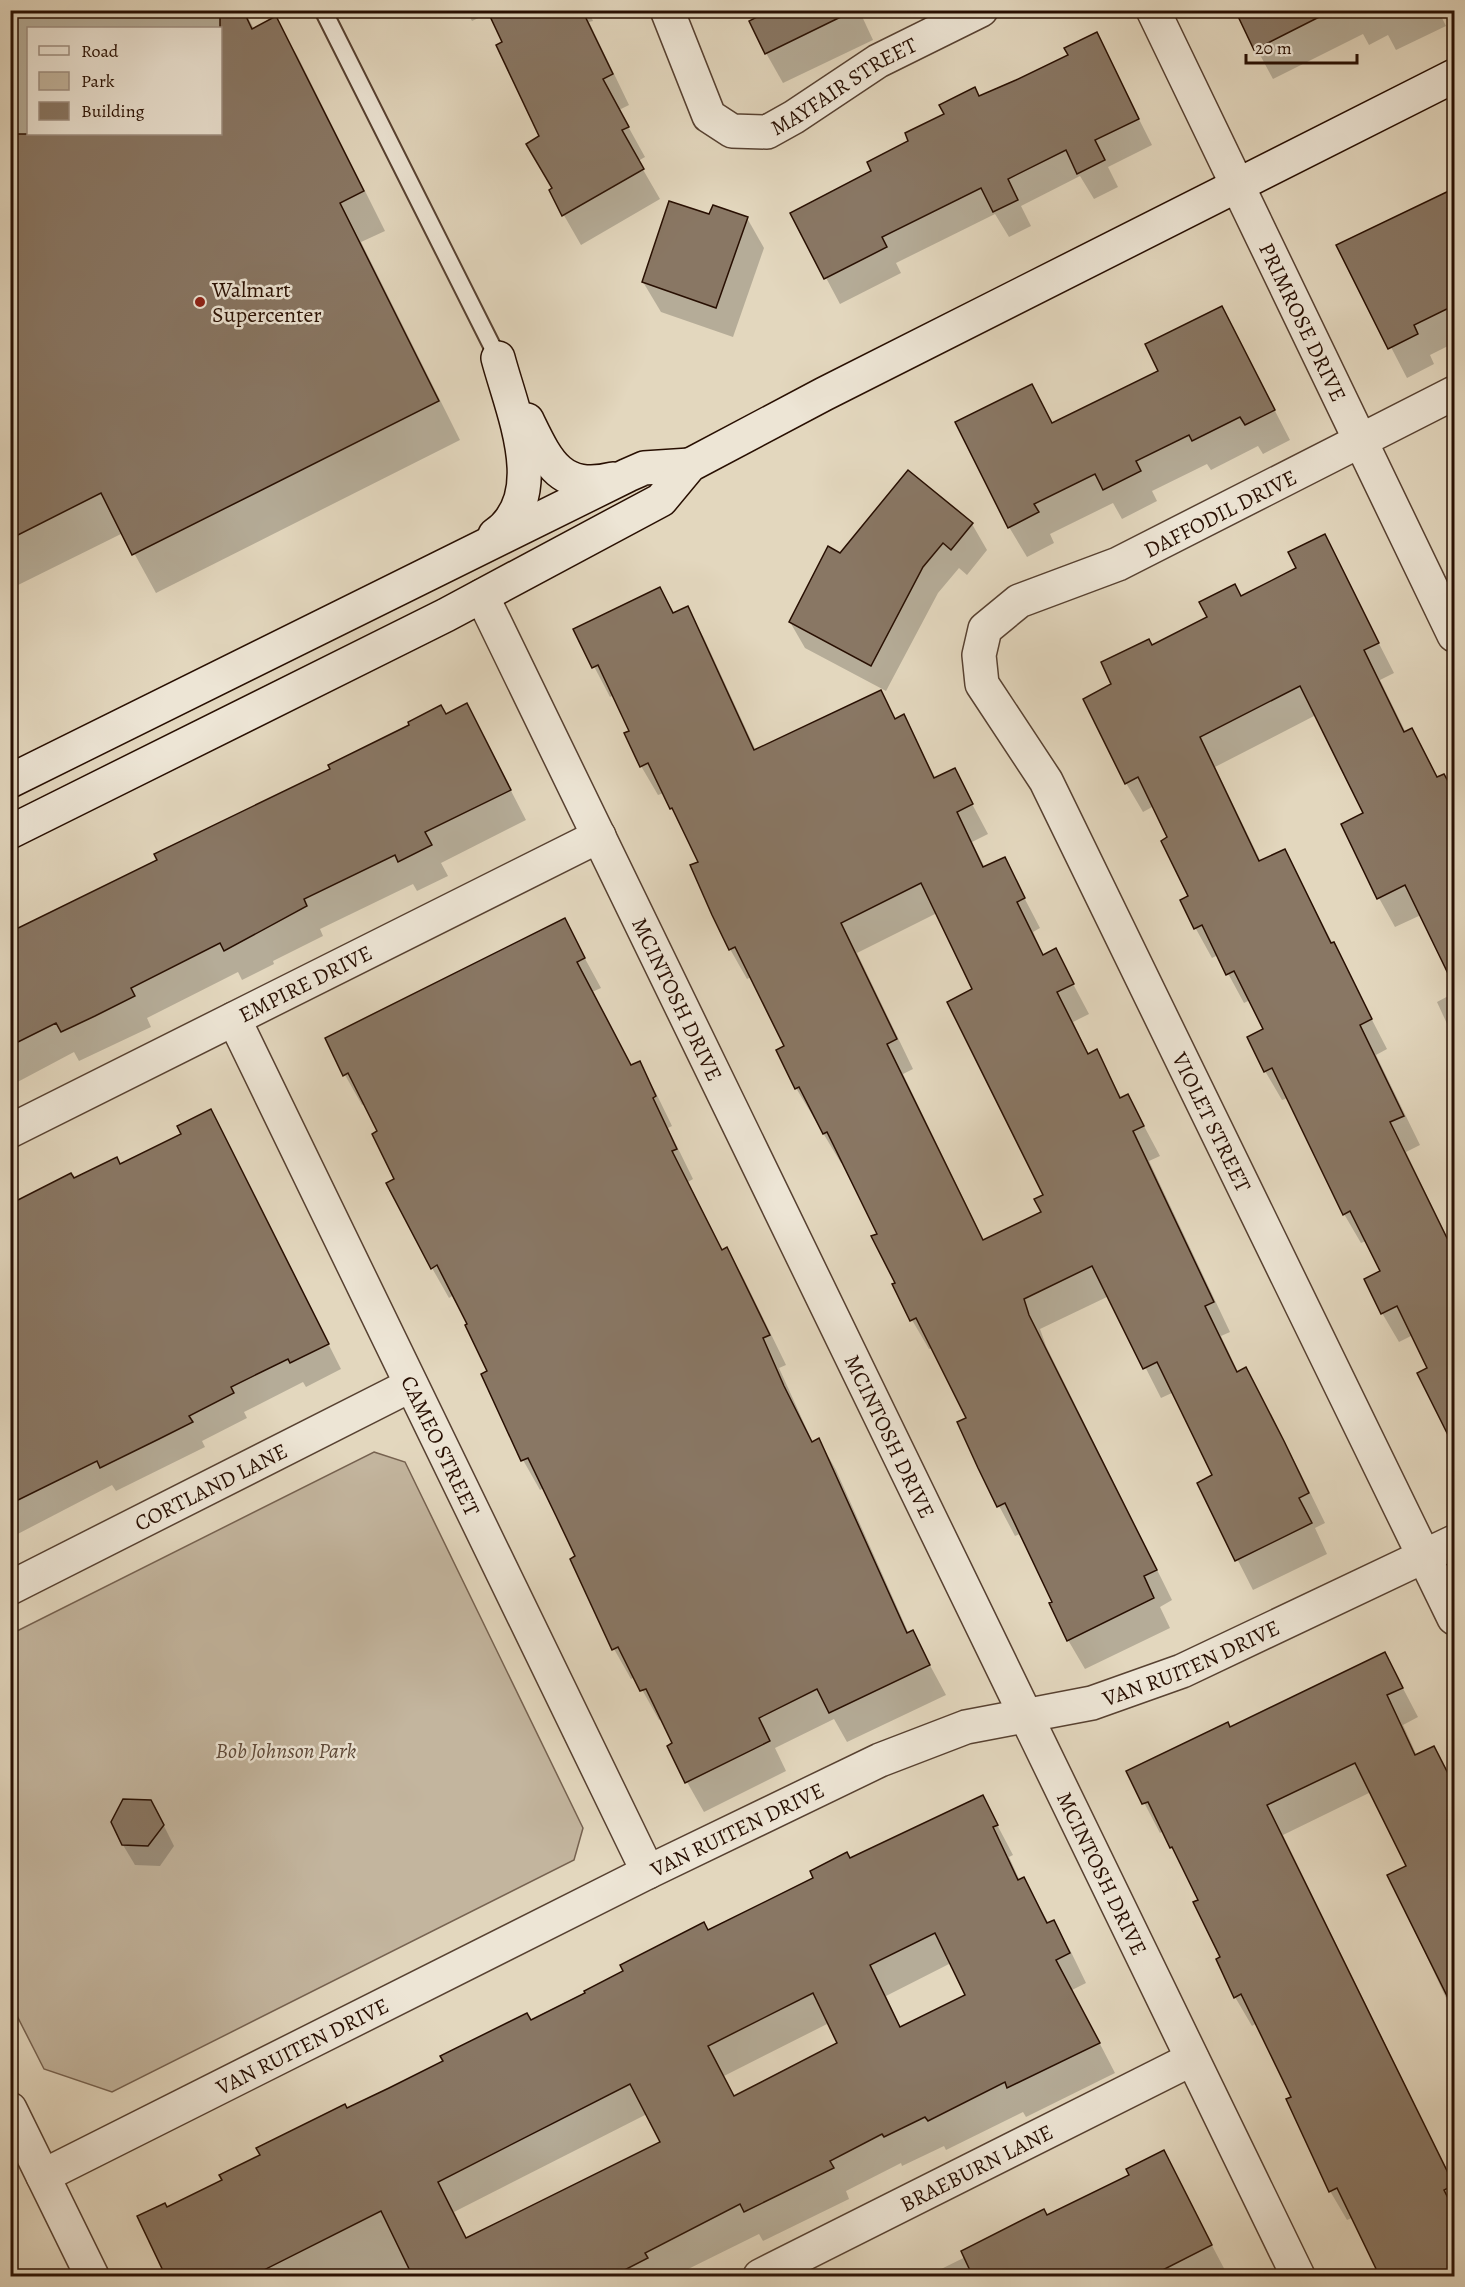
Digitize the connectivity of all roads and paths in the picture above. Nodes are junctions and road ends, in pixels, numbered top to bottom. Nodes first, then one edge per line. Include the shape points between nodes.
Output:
1 (323, 10) edge
2 (667, 10) edge
3 (981, 10) edge
4 (1153, 10) edge
5 (1455, 76) edge
6 (1237, 185) junction
7 (498, 358) junction
8 (1455, 393) edge
9 (1360, 440) junction
10 (690, 465) junction
11 (628, 475) junction
12 (472, 552) junction
13 (482, 596) junction
14 (985, 629) joint
15 (1455, 635) edge
16 (10, 782) edge
17 (10, 832) edge
18 (599, 836) junction
19 (234, 1019) junction
20 (10, 1131) edge
21 (411, 1385) junction
22 (1455, 1542) edge
23 (1424, 1557) junction
24 (10, 1588) edge
25 (1455, 1618) edge
26 (1025, 1716) junction
27 (648, 1872) junction
28 (1192, 2059) junction
29 (10, 2109) edge
30 (43, 2176) junction
31 (92, 2277) edge
32 (760, 2277) edge
33 (1298, 2277) edge

1 - 7 lane
2 - 3 street, MAYFAIR STREET via 708,116 732,131 767,132 878,61
4 - 6 street, PRIMROSE DRIVE
5 - 6 street
6 - 9 street, PRIMROSE DRIVE
6 - 10 street
7 - 11 street via 544,457 565,477 581,483
7 - 12 street via 525,468 524,490 515,517
8 - 9 street, DAFFODIL DRIVE
9 - 14 street, DAFFODIL DRIVE via 1197,527 1118,564 1019,601
9 - 15 street, PRIMROSE DRIVE
10 - 11 street via 644,468
10 - 13 street via 661,500
11 - 12 street
12 - 16 street
13 - 17 street
13 - 18 street, MCINTOSH DRIVE
14 - 23 street, VIOLET STREET via 979,656 982,684 1046,782
18 - 19 street, EMPIRE DRIVE
18 - 26 street, MCINTOSH DRIVE
19 - 20 street, EMPIRE DRIVE
19 - 21 street, CAMEO STREET
21 - 24 street, CORTLAND LANE
21 - 27 street, CAMEO STREET
22 - 23 street, VAN RUITEN DRIVE
23 - 25 street, VIOLET STREET
23 - 26 street, VAN RUITEN DRIVE via 1182,1671 1092,1703
26 - 27 street, VAN RUITEN DRIVE via 966,1727 880,1760
26 - 28 street, MCINTOSH DRIVE
27 - 30 street, VAN RUITEN DRIVE
28 - 32 street, BRAEBURN LANE
28 - 33 street, MCINTOSH DRIVE
29 - 30 street
30 - 31 street

